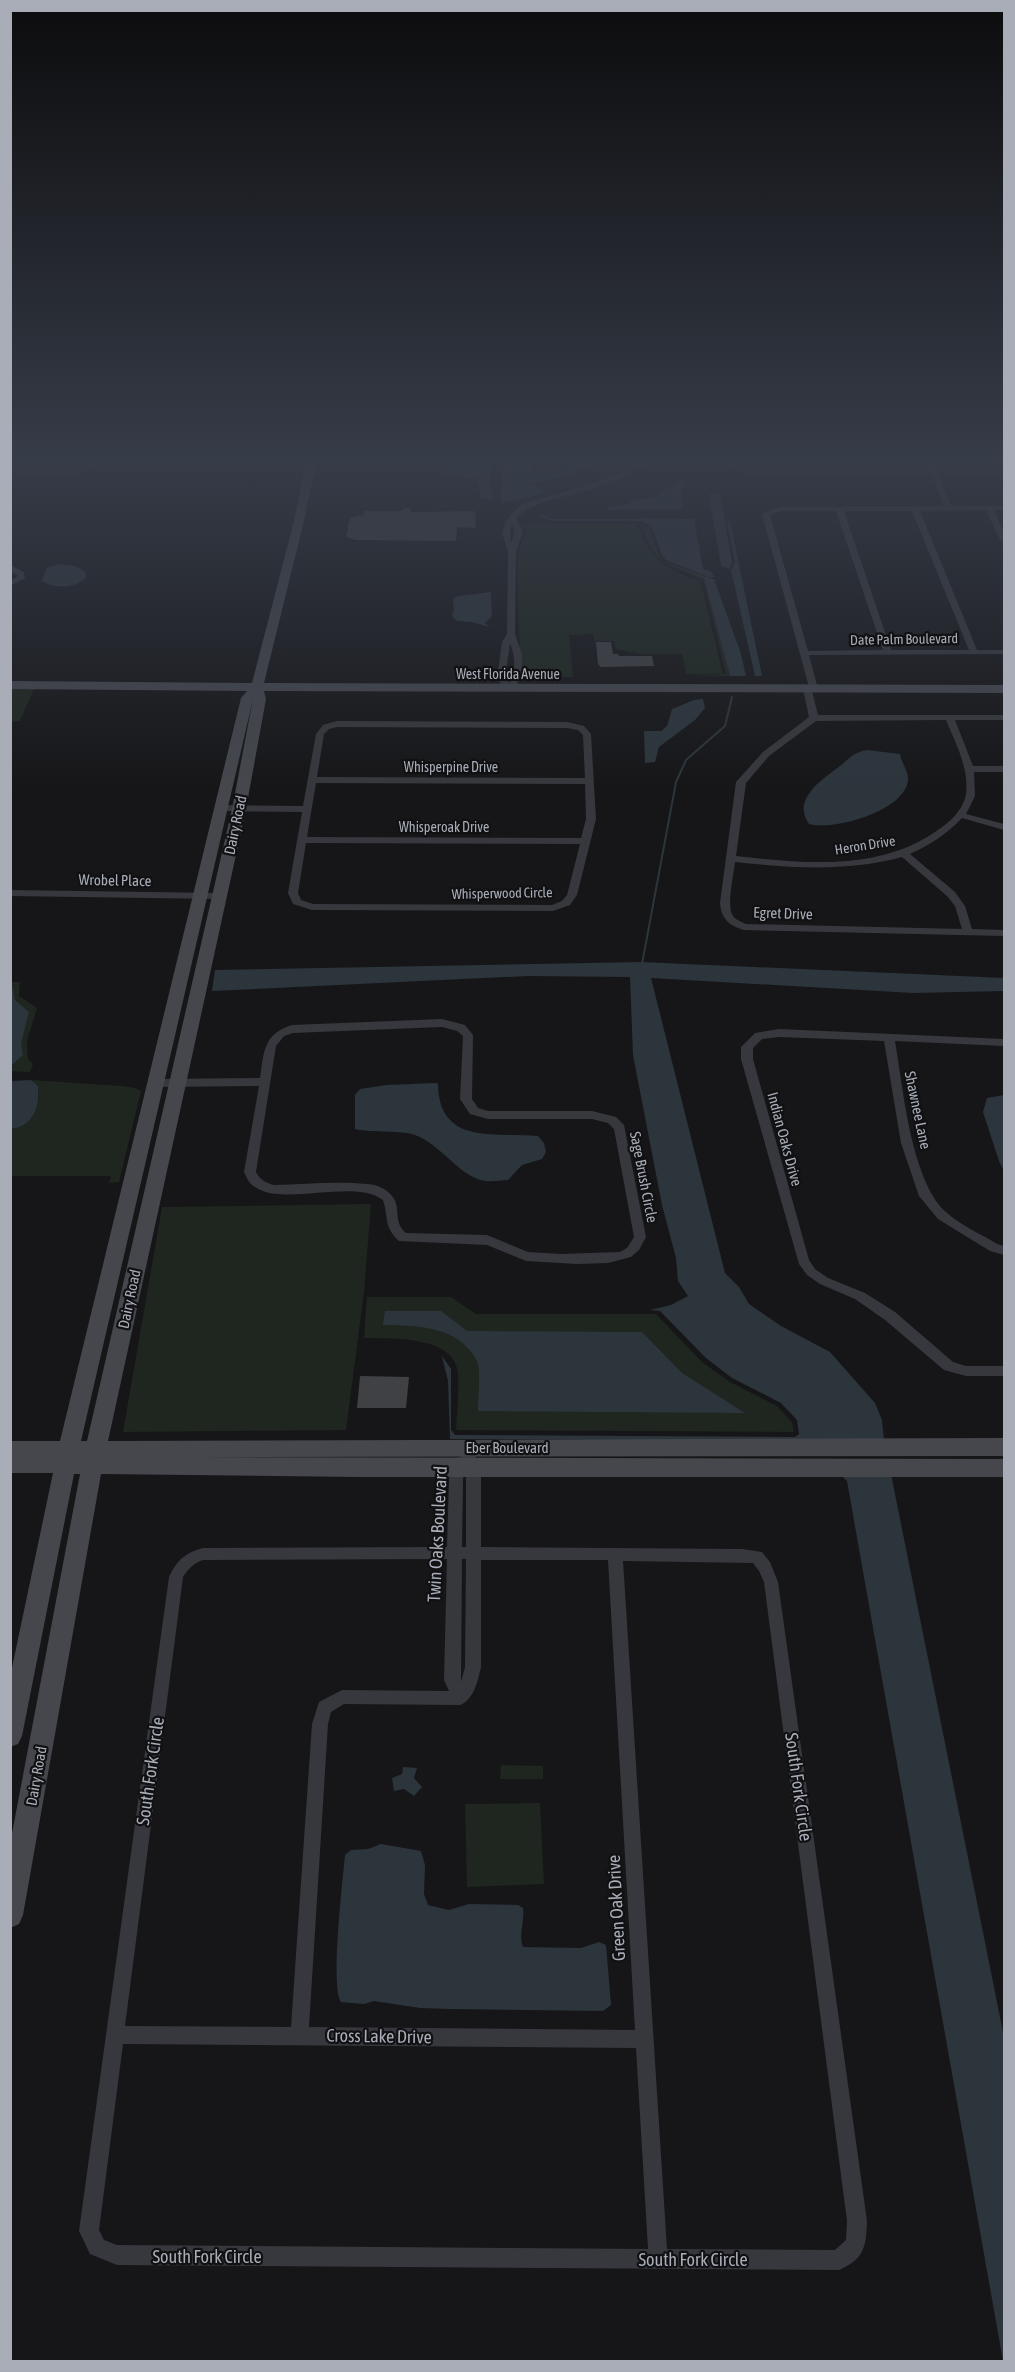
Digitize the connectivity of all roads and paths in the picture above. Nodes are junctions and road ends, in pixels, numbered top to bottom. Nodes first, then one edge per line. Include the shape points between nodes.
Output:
1 (13, 569) edge
2 (287, 569) edge
3 (512, 569) edge
4 (781, 569) edge
5 (859, 569) edge
6 (940, 569) edge
7 (10, 584) edge
8 (511, 634) junction
9 (974, 652) junction
10 (1005, 652) edge
11 (804, 653) junction
12 (888, 654) junction
13 (10, 685) edge
14 (257, 687) junction
15 (510, 689) junction
16 (810, 689) junction
17 (1005, 689) edge
18 (1005, 717) edge
19 (814, 718) junction
20 (951, 718) junction
21 (968, 769) junction
22 (1005, 769) edge
23 (312, 780) junction
24 (590, 781) junction
25 (221, 808) junction
26 (239, 809) junction
27 (307, 809) junction
28 (961, 815) junction
29 (1005, 827) edge
30 (302, 840) junction
31 (586, 842) junction
32 (903, 853) junction
33 (730, 858) junction
34 (10, 893) edge
35 (201, 896) junction
36 (219, 896) junction
37 (968, 933) junction
38 (1005, 933) edge
39 (889, 1038) junction
40 (1005, 1042) edge
41 (265, 1082) junction
42 (156, 1083) junction
43 (177, 1083) junction
44 (1005, 1250) edge
45 (1005, 1371) edge
46 (1005, 1447) edge
47 (10, 1450) edge
48 (68, 1457) junction
49 (94, 1457) junction
50 (465, 1460) junction
51 (10, 1464) edge
52 (1005, 1468) edge
53 (454, 1553) junction
54 (474, 1553) junction
55 (615, 1554) junction
56 (460, 1698) junction
57 (10, 1736) edge
58 (10, 1915) edge
59 (115, 2035) junction
60 (299, 2036) junction
61 (643, 2039) junction
62 (658, 2259) junction

1 - 7 street via 21,578
2 - 14 street, Dairy Road
3 - 8 street
4 - 11 street
5 - 12 street
6 - 9 street
8 - 15 street via 518,664 516,681
8 - 15 street via 506,642 501,679
9 - 10 street, Date Palm Boulevard
9 - 12 street, Date Palm Boulevard
11 - 12 street, Date Palm Boulevard
11 - 16 street
13 - 14 street, West Florida Avenue
14 - 15 street, West Florida Avenue
14 - 25 street, Dairy Road via 247,698
14 - 26 street, Dairy Road via 260,699
15 - 16 street, West Florida Avenue
16 - 17 street, West Florida Avenue
16 - 19 street
18 - 20 street
19 - 20 street
19 - 33 street, Egret Drive via 766,754 741,782
20 - 21 street
21 - 22 street
21 - 28 street via 969,798
23 - 24 street, Whisperpine Drive
23 - 24 street, Whisperwood Circle via 320,734 337,724 567,724 587,734
23 - 27 street, Whisperwood Circle
24 - 31 street, Whisperwood Circle via 591,819
25 - 26 street
25 - 35 street, Dairy Road
26 - 27 street
26 - 36 street, Dairy Road
27 - 30 street, Whisperwood Circle
28 - 29 street
28 - 32 street, Heron Drive via 936,837
30 - 31 street, Whisperoak Drive
30 - 31 street, Whisperwood Circle via 293,893 297,902 323,907 553,908 572,896
32 - 33 street, Heron Drive via 852,863 805,865
32 - 37 street via 951,894 960,906
33 - 37 street, Egret Drive via 725,913 729,921 744,927
34 - 35 street, Wrobel Place
35 - 36 street, Wrobel Place
35 - 42 street, Dairy Road
36 - 43 street, Dairy Road
37 - 38 street, Egret Drive
39 - 40 street, Indian Oaks Drive
39 - 44 street, Shawnee Lane via 907,1143 925,1196 942,1216 994,1248
39 - 45 street, Indian Oaks Drive via 779,1033 759,1036 747,1047 747,1059 803,1261 824,1281 860,1296 891,1316 949,1366 966,1371
41 - 41 street, Sage Brush Circle via 250,1172 254,1182 262,1187 381,1191 389,1198 390,1224 403,1238 487,1240 539,1258 616,1258 637,1245 640,1237 620,1128 612,1120 592,1115 476,1113 466,1099 468,1035 461,1028 442,1023 292,1029 274,1039
41 - 43 street
42 - 43 street
42 - 48 street, Dairy Road
43 - 49 street, Dairy Road
46 - 50 street, Eber Boulevard
47 - 48 street, Eber Boulevard
48 - 49 street, Eber Boulevard
48 - 51 street, Eber Boulevard
48 - 57 street, Dairy Road
49 - 50 street, Eber Boulevard
49 - 58 street, Dairy Road
50 - 52 street, Eber Boulevard
50 - 53 street, Twin Oaks Boulevard via 456,1479
50 - 54 street, Twin Oaks Boulevard
53 - 54 street, South Fork Circle
53 - 56 street, Twin Oaks Boulevard via 452,1680
53 - 59 street, South Fork Circle via 203,1554 182,1565 176,1577
54 - 55 street, South Fork Circle
54 - 56 street, Twin Oaks Boulevard via 473,1667
55 - 61 street, Green Oak Drive
55 - 62 street, South Fork Circle via 757,1557 771,1582 857,2221 855,2245 839,2260
56 - 60 street via 342,1697 325,1707 320,1724
59 - 60 street, Cross Lake Drive
59 - 62 street, South Fork Circle via 89,2231 97,2247 117,2255
60 - 61 street, Cross Lake Drive
61 - 62 street, Green Oak Drive

